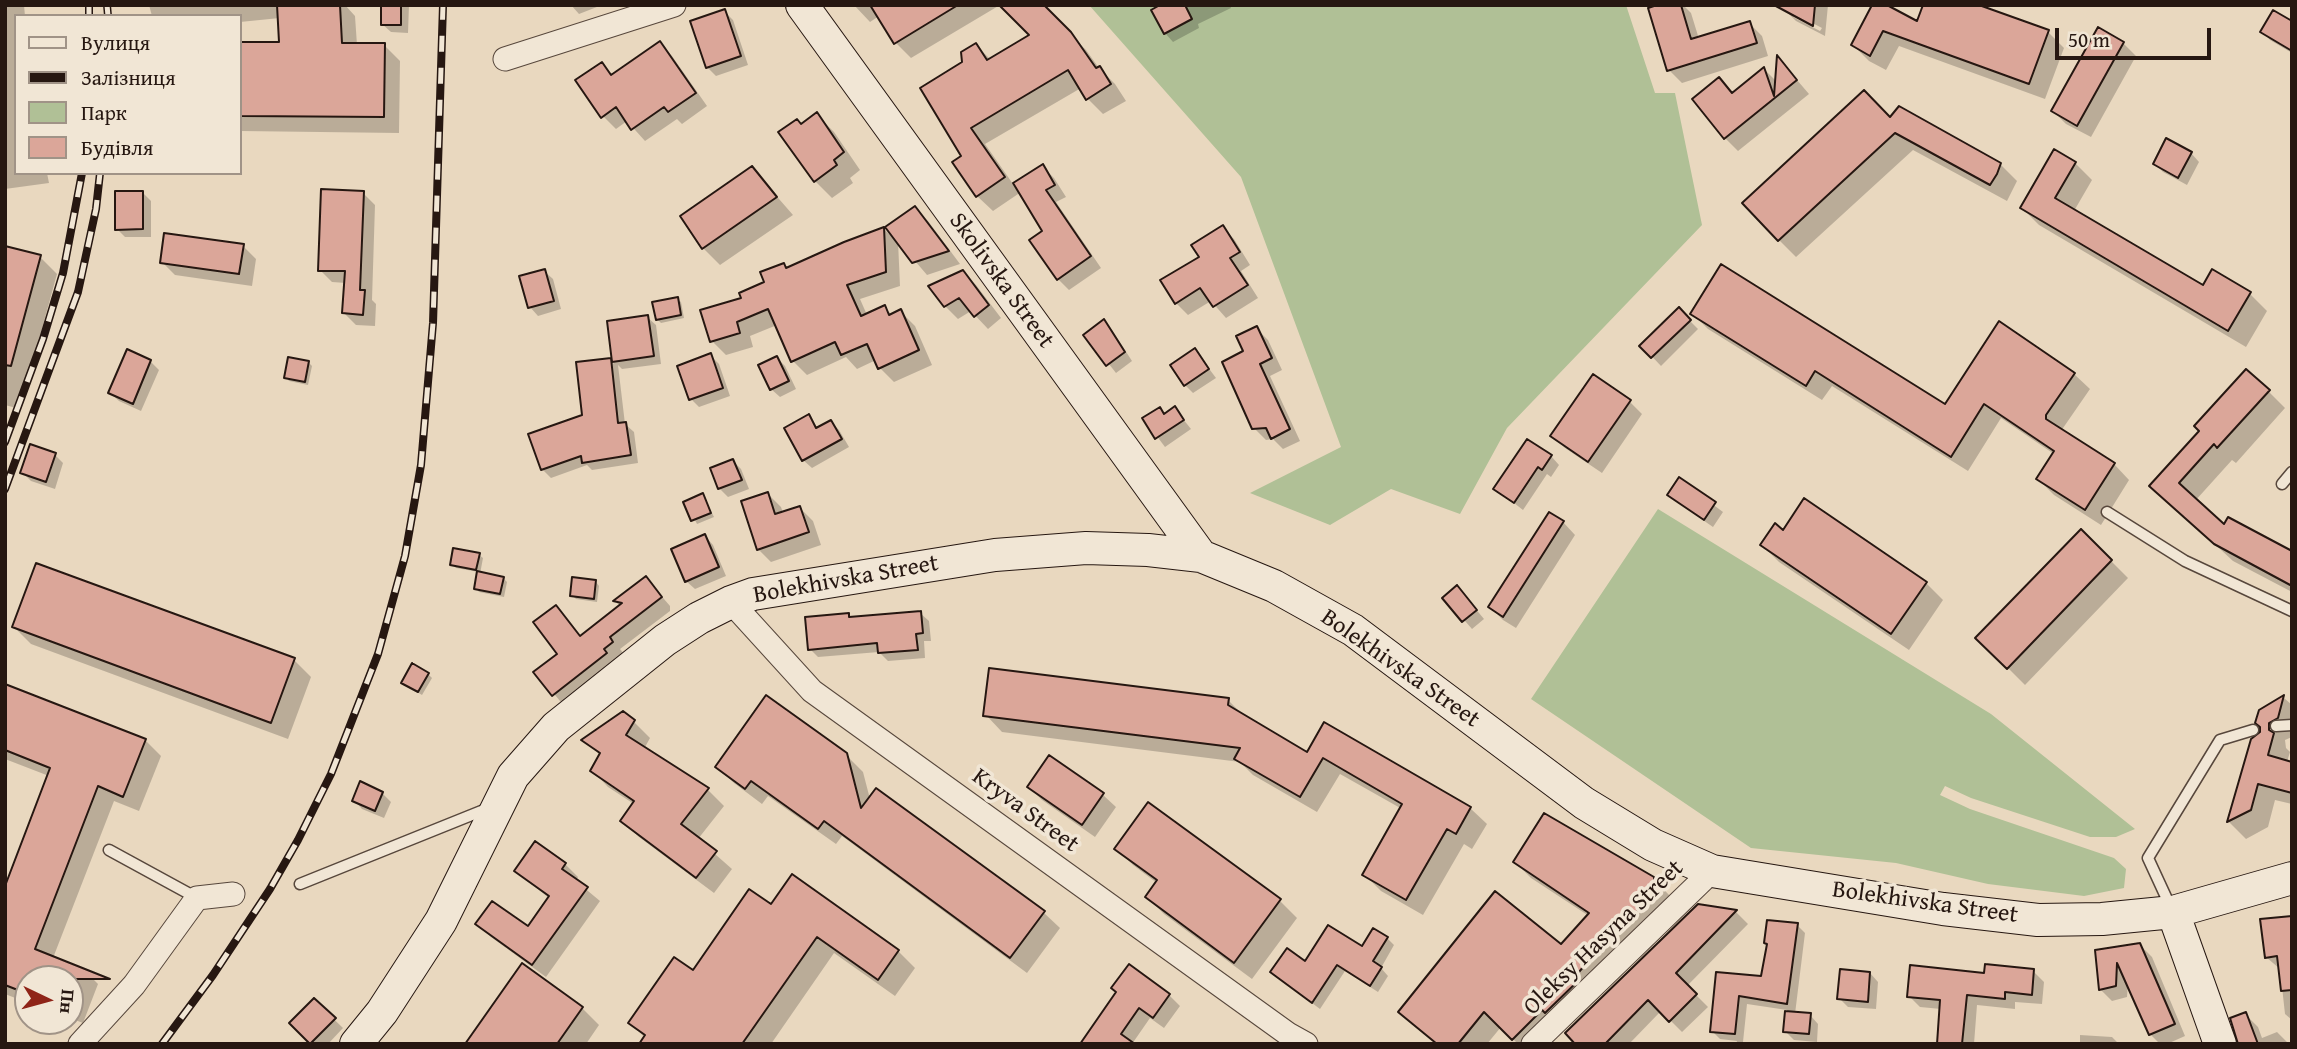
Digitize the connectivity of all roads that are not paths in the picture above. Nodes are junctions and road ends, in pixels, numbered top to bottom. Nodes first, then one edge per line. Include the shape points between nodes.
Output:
1 (674, 5) edge
2 (802, 5) edge
3 (505, 59) dead end
4 (2292, 472) edge
5 (2282, 484) dead end
6 (2107, 512) dead end
7 (1201, 556) junction
8 (731, 602) junction
9 (2292, 611) edge
10 (2292, 724) edge
11 (2276, 726) dead end
12 (2253, 730) dead end
13 (498, 804) junction
14 (109, 850) dead end
15 (1712, 870) junction
16 (2292, 878) edge
17 (300, 884) dead end
18 (233, 894) dead end
19 (197, 898) junction
20 (2173, 912) junction
21 (80, 1044) edge
22 (356, 1044) edge
23 (1306, 1044) edge
24 (1533, 1044) edge
25 (2220, 1044) edge

1 - 3 street
2 - 7 main road, Skolivska Street
4 - 5 lane
6 - 9 lane via 2185,561
7 - 8 main road, Bolekhivska Street via 1086,548 995,555 753,594
7 - 15 main road, Bolekhivska Street via 1274,586 1353,630 1584,803 1653,845
8 - 13 main road, Bolekhivska Street via 665,640 556,727 513,776
8 - 23 street, Kryva Street via 812,691
10 - 11 lane
12 - 20 lane via 2220,740 2148,858
13 - 17 lane
13 - 22 main road, Bolekhivska Street via 440,921
14 - 19 lane
15 - 20 main road, Bolekhivska Street via 1943,909 2038,920
15 - 24 street, Oleksy Hasyna Street
16 - 20 main road, Bolekhivska Street
18 - 19 street
19 - 21 street via 134,985
20 - 25 main road

